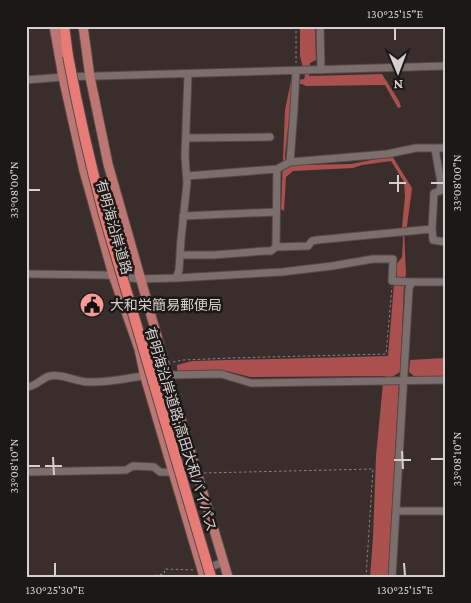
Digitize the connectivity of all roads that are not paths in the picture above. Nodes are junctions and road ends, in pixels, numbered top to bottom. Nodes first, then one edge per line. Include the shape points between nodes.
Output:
1 (54, 26) edge
2 (64, 26) edge
3 (83, 26) edge
4 (320, 26) edge
5 (445, 66) edge
6 (321, 70) junction
7 (296, 71) junction
8 (188, 74) junction
9 (63, 77) junction
10 (90, 77) junction
11 (26, 80) edge
12 (270, 137) dead end
13 (186, 138) junction
14 (445, 148) edge
15 (434, 149) junction
16 (290, 162) junction
17 (108, 164) junction
18 (276, 170) junction
19 (84, 171) junction
20 (187, 176) junction
21 (276, 212) junction
22 (183, 216) junction
23 (432, 229) junction
24 (445, 242) edge
25 (276, 247) junction
26 (180, 255) junction
27 (26, 274) edge
28 (114, 275) junction
29 (176, 278) junction
30 (140, 279) junction
31 (412, 282) junction
32 (445, 282) edge
33 (168, 375) junction
34 (145, 377) junction
35 (404, 380) junction
36 (445, 380) edge
37 (26, 387) edge
38 (26, 472) edge
39 (173, 472) junction
40 (197, 473) junction
41 (397, 511) junction
42 (445, 511) edge
43 (224, 562) junction
44 (203, 573) edge
45 (211, 577) edge
46 (228, 577) edge
47 (392, 577) edge

1 - 9 main road, 有明海沿岸道路
2 - 45 highway, 有明海沿岸道路;高田大和バイパス, bridge via 92,172
3 - 10 main road, 有明海沿岸道路
4 - 6 street
5 - 6 street
6 - 7 street
7 - 8 street
7 - 16 street
8 - 10 street
8 - 13 street
9 - 10 street
9 - 11 street
9 - 19 main road, 有明海沿岸道路
10 - 17 main road, 有明海沿岸道路
12 - 13 street
13 - 20 street
14 - 15 street
15 - 16 street via 416,148 387,154
15 - 23 street via 441,183 440,191 434,193
16 - 18 street
17 - 19 main road
17 - 30 main road, 有明海沿岸道路
18 - 20 street
18 - 21 street
19 - 28 main road, 有明海沿岸道路
20 - 22 street
21 - 22 street
21 - 25 street
22 - 26 street
23 - 24 street via 433,240
23 - 25 street via 317,240 308,246
25 - 26 street via 264,252
26 - 29 street
27 - 28 street
28 - 30 street
28 - 34 main road, 有明海沿岸道路
29 - 30 street
29 - 31 street via 282,272 393,259 392,281
30 - 33 main road, 有明海沿岸道路
31 - 32 street
31 - 35 street via 409,288
33 - 34 street
33 - 35 street via 221,374 251,383
33 - 40 main road, 有明海沿岸道路
34 - 37 street via 79,382 51,375
34 - 39 main road, 有明海沿岸道路
35 - 36 street
35 - 41 street
38 - 39 street via 126,470 132,466 154,466 160,472
39 - 40 street
39 - 44 main road, 有明海沿岸道路
40 - 43 main road, 有明海沿岸道路
41 - 42 street
41 - 47 street
43 - 44 street
43 - 46 main road, 有明海沿岸道路

